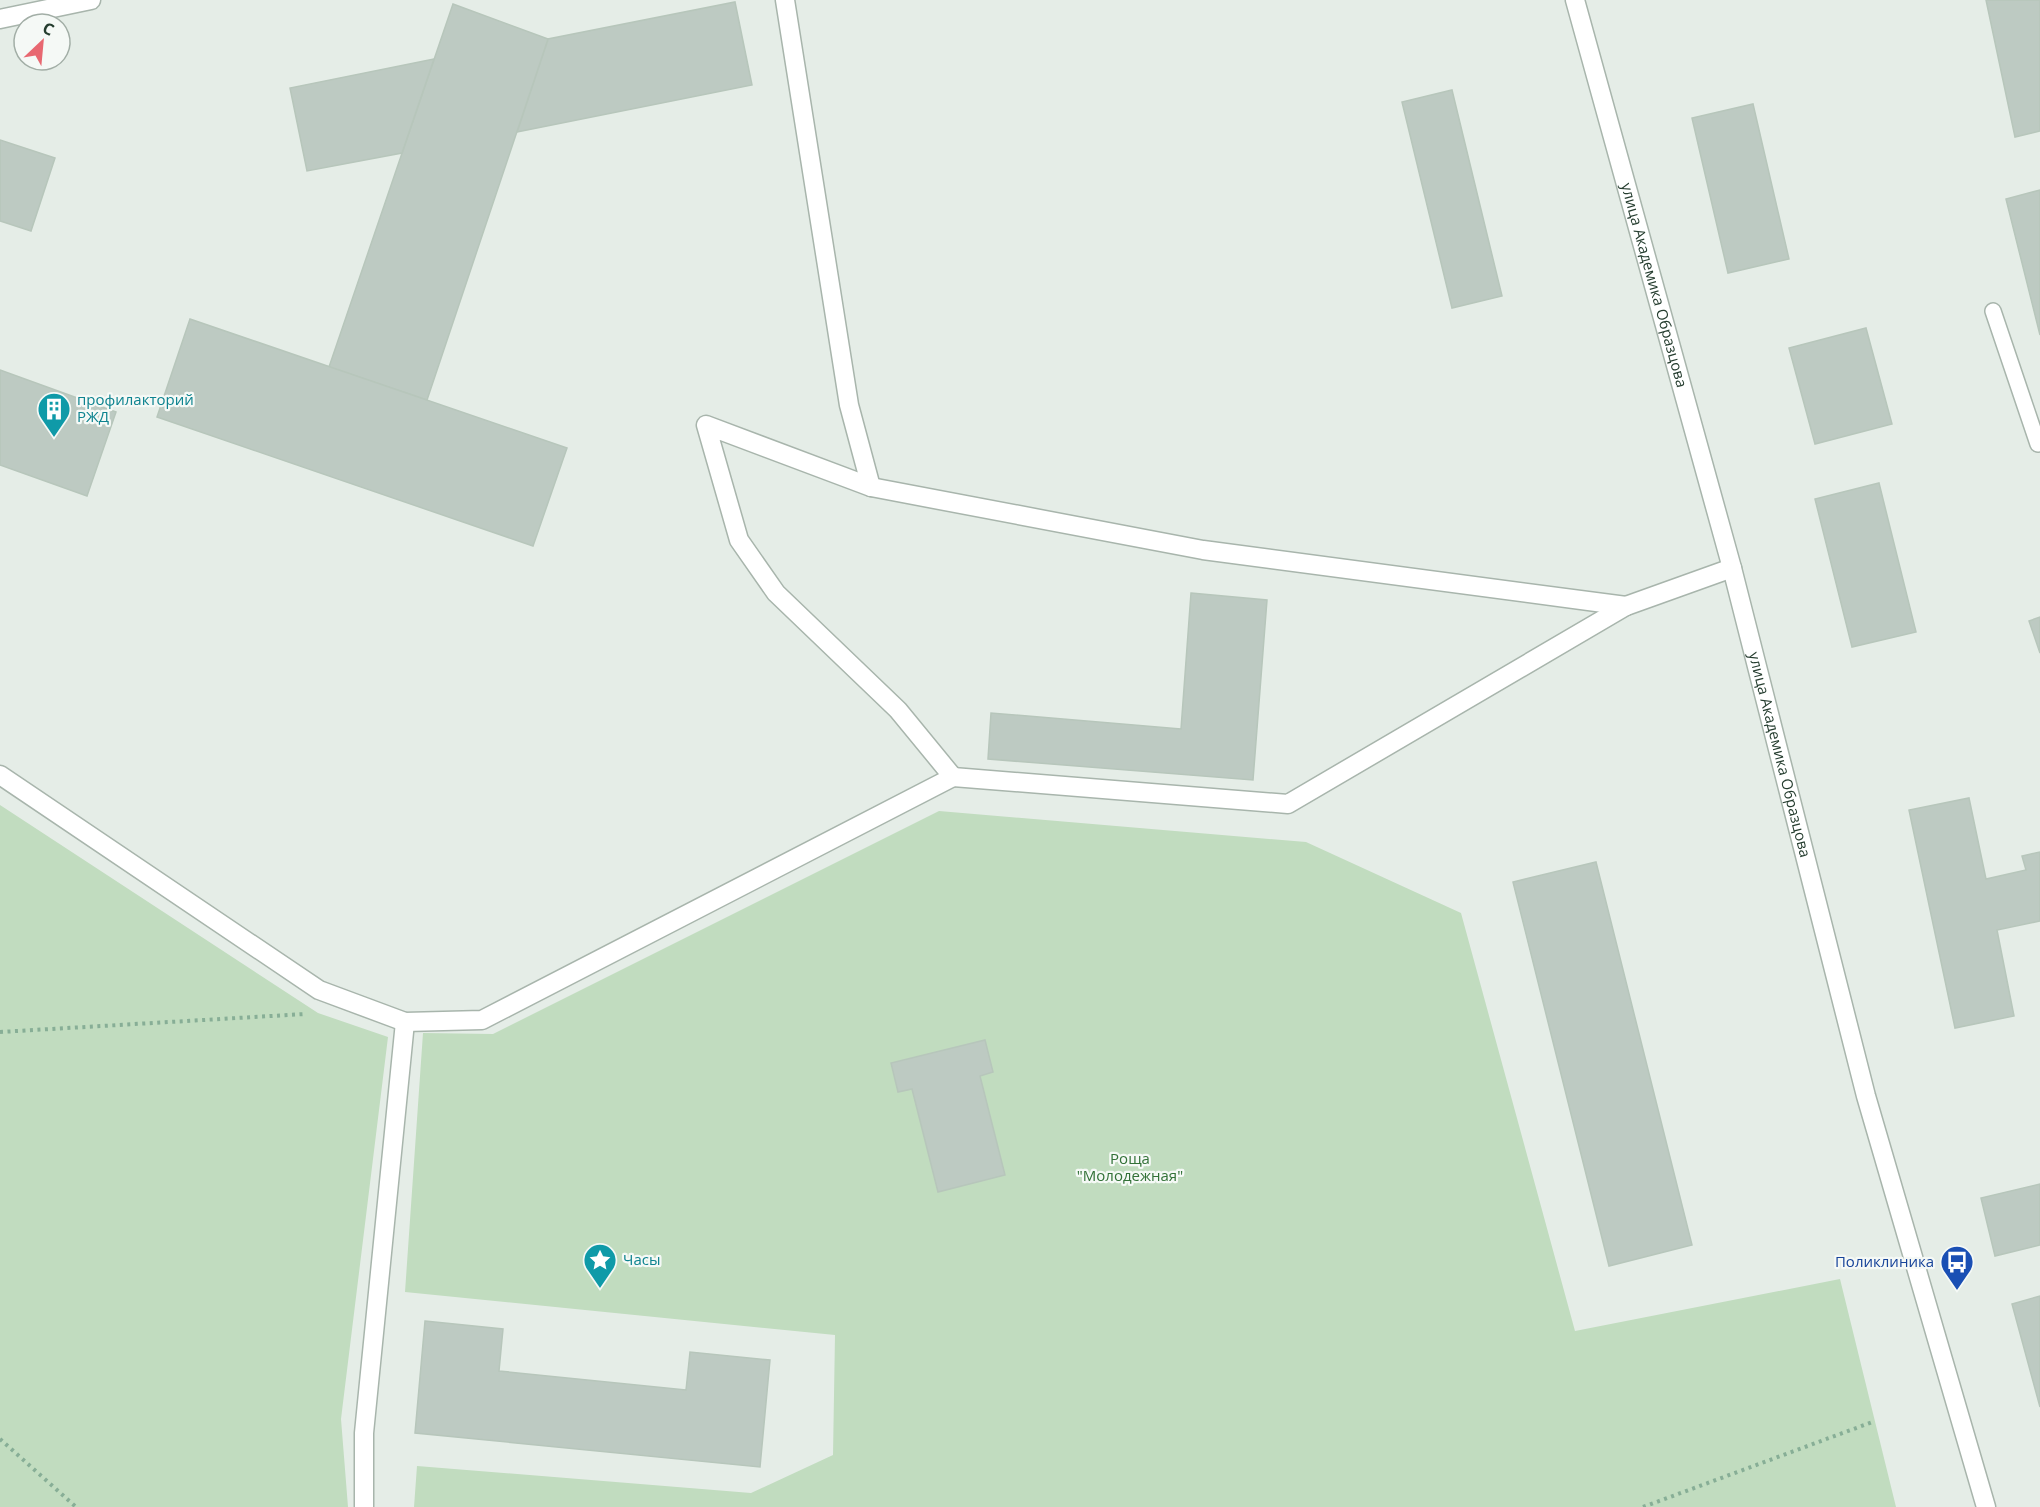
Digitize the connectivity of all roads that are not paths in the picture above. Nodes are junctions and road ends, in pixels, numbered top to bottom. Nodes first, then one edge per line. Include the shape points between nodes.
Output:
1 (90, 0) edge
2 (785, 0) edge
3 (1575, 0) edge
4 (0, 19) edge
5 (1993, 311) dead end
6 (2040, 443) edge
7 (871, 487) junction
8 (1732, 568) junction
9 (1626, 606) junction
10 (0, 775) edge
11 (953, 777) junction
12 (405, 1022) junction
13 (364, 1507) edge
14 (1986, 1507) edge

1 - 4 street
2 - 7 street via 849,405
3 - 8 street, улица Академика Образцова
5 - 6 lane
7 - 9 street via 1203,550
7 - 11 street via 706,425 739,540 776,593 898,710
8 - 9 street
8 - 14 street, улица Академика Образцова via 1866,1096
9 - 11 street via 1288,804
10 - 12 street via 319,990
11 - 12 street via 482,1020
12 - 13 street via 364,1433

